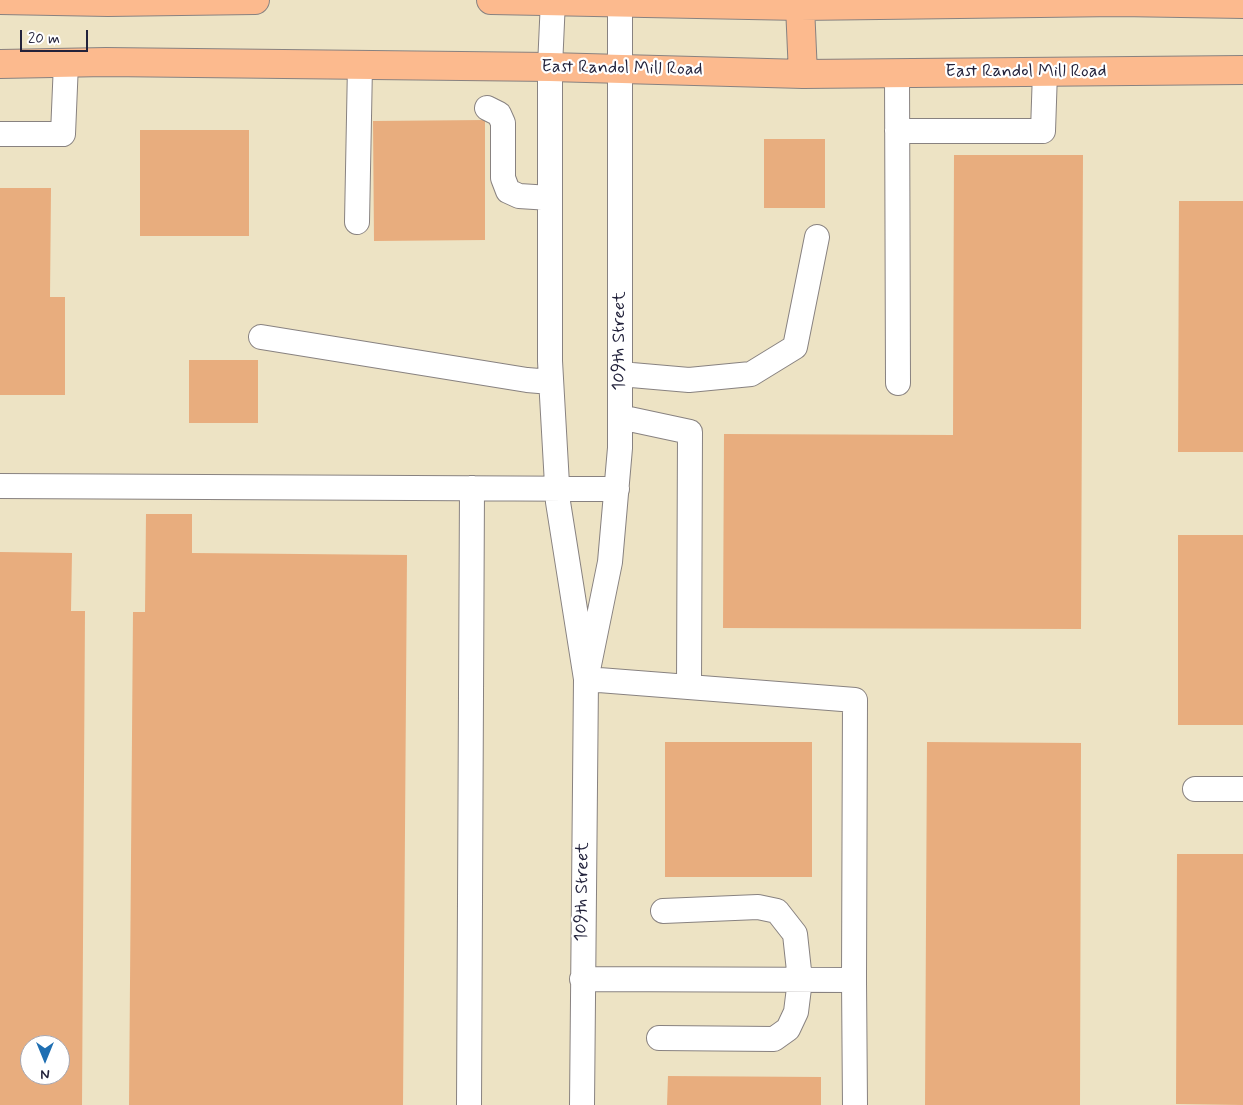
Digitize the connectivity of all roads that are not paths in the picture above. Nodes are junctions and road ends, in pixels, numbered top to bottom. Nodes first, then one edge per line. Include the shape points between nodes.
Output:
1 (0, 0) edge
2 (255, 0) edge
3 (491, 0) edge
4 (553, 1) edge
5 (620, 1) edge
6 (922, 2) edge
7 (1243, 4) edge
8 (800, 6) junction
9 (66, 63) junction
10 (0, 64) edge
11 (360, 65) junction
12 (550, 67) junction
13 (620, 69) junction
14 (1243, 70) edge
15 (1045, 72) junction
16 (897, 73) junction
17 (802, 74) junction
18 (487, 108) dead end
19 (897, 132) junction
20 (0, 134) edge
21 (550, 198) junction
22 (357, 222) dead end
23 (817, 237) dead end
24 (261, 337) dead end
25 (620, 374) junction
26 (551, 382) junction
27 (898, 383) dead end
28 (620, 417) junction
29 (0, 486) edge
30 (472, 488) junction
31 (557, 489) junction
32 (616, 489) junction
33 (586, 679) junction
34 (689, 687) junction
35 (1195, 789) dead end
36 (1243, 789) edge
37 (663, 911) dead end
38 (582, 978) junction
39 (800, 980) junction
40 (854, 980) junction
41 (659, 1038) dead end
42 (469, 1105) edge
43 (582, 1105) edge
44 (855, 1105) edge

1 - 2 main road
3 - 4 main road
4 - 5 main road
4 - 12 street, 109th Street
5 - 8 main road
5 - 13 street, 109th Street
6 - 7 main road
6 - 8 main road
8 - 17 main road
9 - 10 main road, East Randol Mill Road
9 - 11 main road, East Randol Mill Road
9 - 20 street via 64,134
11 - 12 main road, East Randol Mill Road
11 - 22 street
12 - 13 main road, East Randol Mill Road
12 - 21 street, 109th Street
13 - 17 main road, East Randol Mill Road
13 - 25 street, 109th Street
14 - 15 main road, East Randol Mill Road
15 - 16 main road, East Randol Mill Road
15 - 19 street via 1043,132
16 - 17 main road, East Randol Mill Road
16 - 19 street
18 - 21 street via 499,114 503,123 503,178 508,191 519,196
19 - 27 street
21 - 26 street, 109th Street
23 - 25 street via 795,348 751,374 689,380
24 - 26 street
25 - 28 street, 109th Street
26 - 31 street, 109th Street
28 - 32 street, 109th Street
28 - 34 street via 690,432
29 - 30 street
30 - 31 street
30 - 42 street
31 - 32 street
31 - 33 street, 109th Street
32 - 33 street, 109th Street via 610,562
33 - 34 street
33 - 38 street, 109th Street
34 - 40 street via 855,700
35 - 36 street
37 - 39 street via 758,907 777,911 795,934
38 - 39 street
38 - 43 street, 109th Street
39 - 40 street
39 - 41 street via 796,1012 788,1029 774,1039
40 - 44 street

